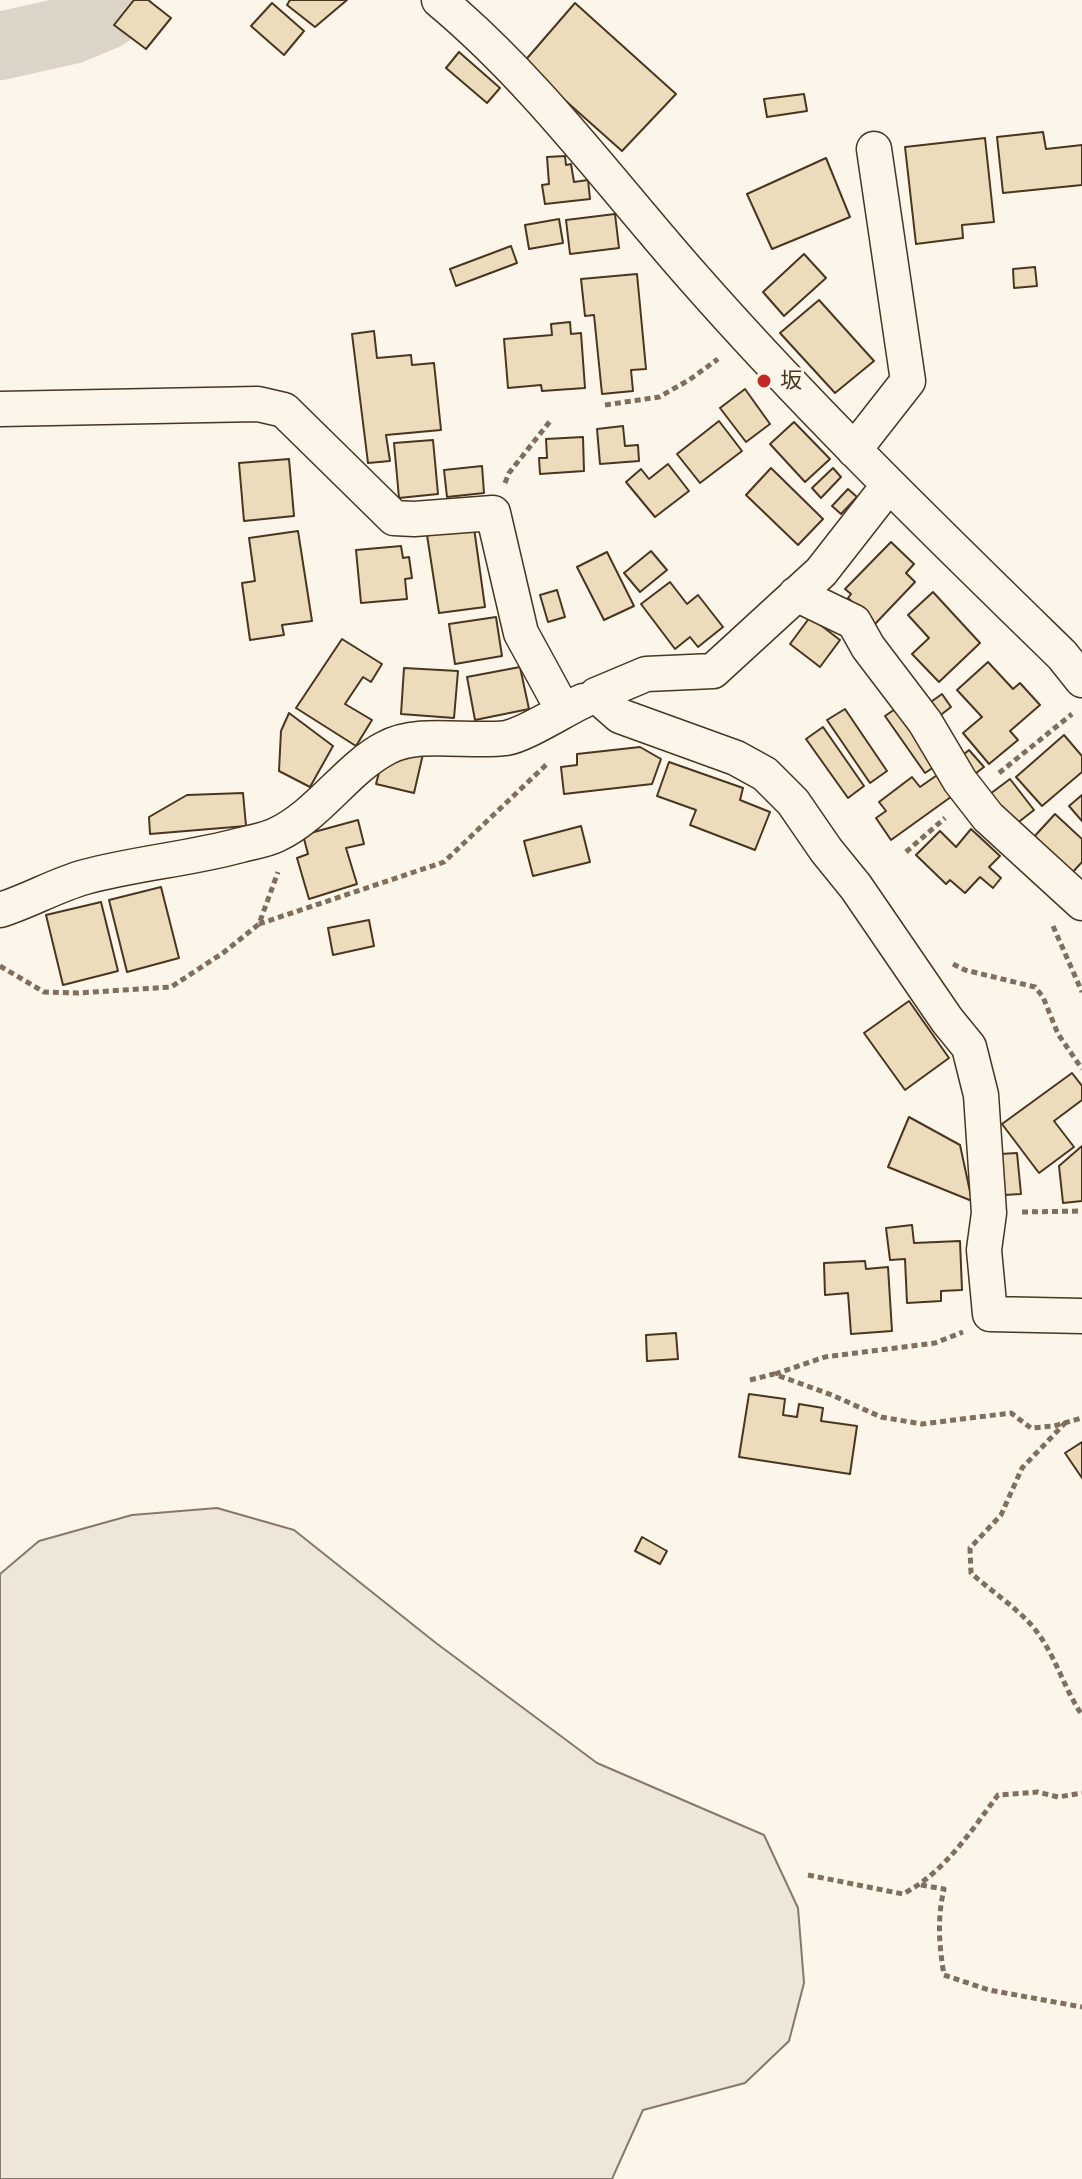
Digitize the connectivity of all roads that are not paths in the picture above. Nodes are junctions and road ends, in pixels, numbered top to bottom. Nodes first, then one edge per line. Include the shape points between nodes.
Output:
1 (439, 0) edge
2 (874, 149) dead end
3 (0, 409) edge
4 (854, 450) junction
5 (889, 485) junction
6 (796, 594) junction
7 (1075, 661) edge
8 (596, 695) junction
9 (563, 710) junction
10 (1082, 903) edge
11 (0, 910) edge
12 (1082, 1316) edge

1 - 4 street via 543,100 693,278
2 - 4 street via 908,381
3 - 9 street via 258,404 284,410 394,518 493,513 521,633
4 - 5 street
5 - 6 street via 821,572
5 - 7 street
6 - 8 street via 713,671 646,674
6 - 10 street via 854,622 988,817
8 - 9 street
8 - 12 street via 620,716 736,758 765,774 793,802 969,1047 981,1095 990,1314
9 - 11 street via 510,737 409,739 386,747 276,836 82,878

